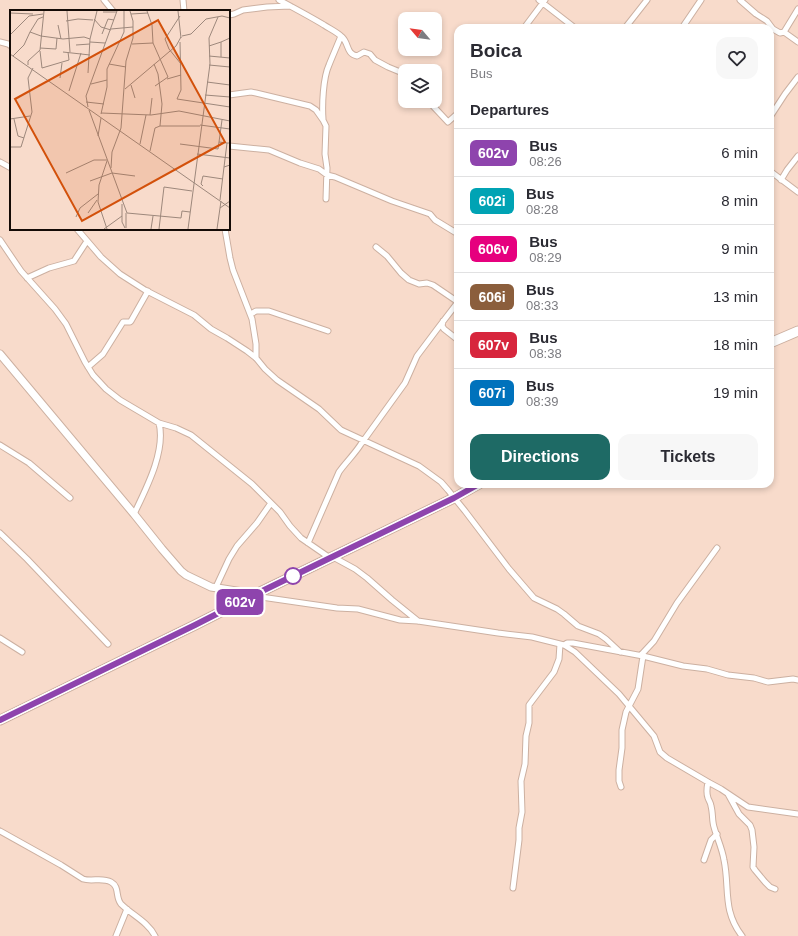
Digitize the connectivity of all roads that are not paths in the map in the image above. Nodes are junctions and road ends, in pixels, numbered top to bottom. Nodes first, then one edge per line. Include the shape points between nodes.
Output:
1 (104, 0) edge
2 (183, 0) edge
3 (279, 0) edge
4 (647, 0) edge
5 (701, 0) edge
6 (740, 0) edge
7 (542, 1) edge
8 (290, 6) junction
9 (798, 9) edge
10 (112, 10) edge
11 (184, 10) edge
12 (230, 15) edge
13 (527, 24) edge
14 (570, 24) edge
15 (628, 24) edge
16 (685, 24) edge
17 (769, 24) edge
18 (774, 30) edge
19 (784, 32) junction
20 (341, 36) junction
21 (0, 42) edge
22 (798, 42) edge
23 (10, 45) edge
24 (398, 71) edge
25 (798, 77) edge
26 (230, 95) edge
27 (436, 108) edge
28 (774, 111) edge
29 (454, 117) edge
30 (323, 120) junction
31 (230, 146) edge
32 (798, 156) edge
33 (0, 162) edge
34 (10, 167) edge
35 (327, 175) junction
36 (774, 175) edge
37 (781, 180) junction
38 (798, 192) edge
39 (326, 199) dead end
40 (78, 230) edge
41 (225, 230) edge
42 (454, 232) edge
43 (0, 240) edge
44 (87, 241) junction
45 (376, 247) dead end
46 (27, 278) junction
47 (148, 291) junction
48 (454, 299) edge
49 (454, 307) edge
50 (251, 314) junction
51 (444, 320) junction
52 (328, 331) dead end
53 (798, 331) edge
54 (454, 337) edge
55 (774, 341) edge
56 (0, 354) edge
57 (256, 358) junction
58 (88, 367) junction
59 (159, 423) junction
60 (363, 441) junction
61 (0, 445) edge
62 (472, 488) edge
63 (70, 498) dead end
64 (454, 498) junction
65 (270, 503) junction
66 (134, 514) junction
67 (0, 533) edge
68 (308, 543) junction
69 (717, 548) dead end
70 (332, 558) junction
71 (216, 587) junction
72 (254, 595) junction
73 (404, 610) junction
74 (400, 620) junction
75 (418, 621) junction
76 (0, 638) edge
77 (108, 644) dead end
78 (562, 644) junction
79 (22, 652) dead end
80 (620, 652) junction
81 (642, 656) junction
82 (798, 680) edge
83 (629, 706) junction
84 (0, 720) edge
85 (708, 782) junction
86 (621, 787) dead end
87 (727, 793) junction
88 (798, 814) edge
89 (0, 831) edge
90 (717, 834) junction
91 (704, 860) dead end
92 (513, 888) dead end
93 (775, 889) dead end
94 (127, 909) junction
95 (116, 936) edge
96 (156, 936) edge
97 (742, 936) edge

1 - 10 street
2 - 11 street
3 - 8 street
4 - 15 street
5 - 16 street
6 - 17 street
7 - 13 street
7 - 14 street
8 - 12 street via 243,10
8 - 20 street
9 - 19 street
18 - 19 street
19 - 22 street
20 - 24 street via 352,55 367,52 375,60
20 - 30 street via 328,66 324,87
21 - 23 street
25 - 28 street
26 - 30 street via 256,92 305,104 313,107
27 - 29 street via 448,122
30 - 35 street via 326,126
31 - 35 street via 269,150 319,169
32 - 37 street
33 - 34 street
35 - 39 street
35 - 42 street via 430,214
36 - 37 street
37 - 38 street
40 - 44 street
41 - 50 street via 233,270
43 - 46 street
44 - 46 street via 74,261
44 - 47 street via 111,267
45 - 48 street via 409,280 418,284 433,285
46 - 58 street via 66,324
47 - 57 street via 194,315
47 - 58 street via 130,322 123,322 103,354
49 - 51 street
50 - 52 street via 256,311 269,311
50 - 57 street
51 - 54 street via 442,326
51 - 60 street via 417,356 405,383
53 - 55 highway
56 - 66 street
57 - 60 street via 265,369 341,430
58 - 59 street via 112,395
59 - 65 street via 191,435 252,484
59 - 66 street via 159,451
60 - 64 street via 419,466 440,482
60 - 68 street via 339,472
61 - 63 street via 29,463
62 - 64 highway
64 - 70 highway
64 - 80 street via 534,598 557,609 578,626 599,634
65 - 68 street via 296,534
65 - 71 street via 237,546
66 - 71 street via 181,571 211,587
67 - 77 street
68 - 70 street
69 - 81 street via 677,602
70 - 72 highway
70 - 73 street via 367,578
71 - 72 street
72 - 74 street via 358,609
72 - 84 highway
73 - 74 street
73 - 75 street
74 - 75 street
75 - 78 street via 532,637
76 - 79 street
78 - 80 street via 573,643
78 - 83 street via 595,670
78 - 92 street via 554,672 529,705 526,764 522,781 522,812
80 - 81 street
81 - 82 street via 768,682
81 - 83 street via 638,690
83 - 85 street via 654,736 662,754
83 - 86 street via 622,733 619,770
85 - 87 street
85 - 90 street via 707,797
87 - 88 street via 748,806
87 - 93 street via 752,830 753,866 765,882
89 - 94 street via 83,879 104,880 113,884 119,901
90 - 91 street via 711,840
90 - 97 street via 725,861 729,912
94 - 95 street
94 - 96 street

